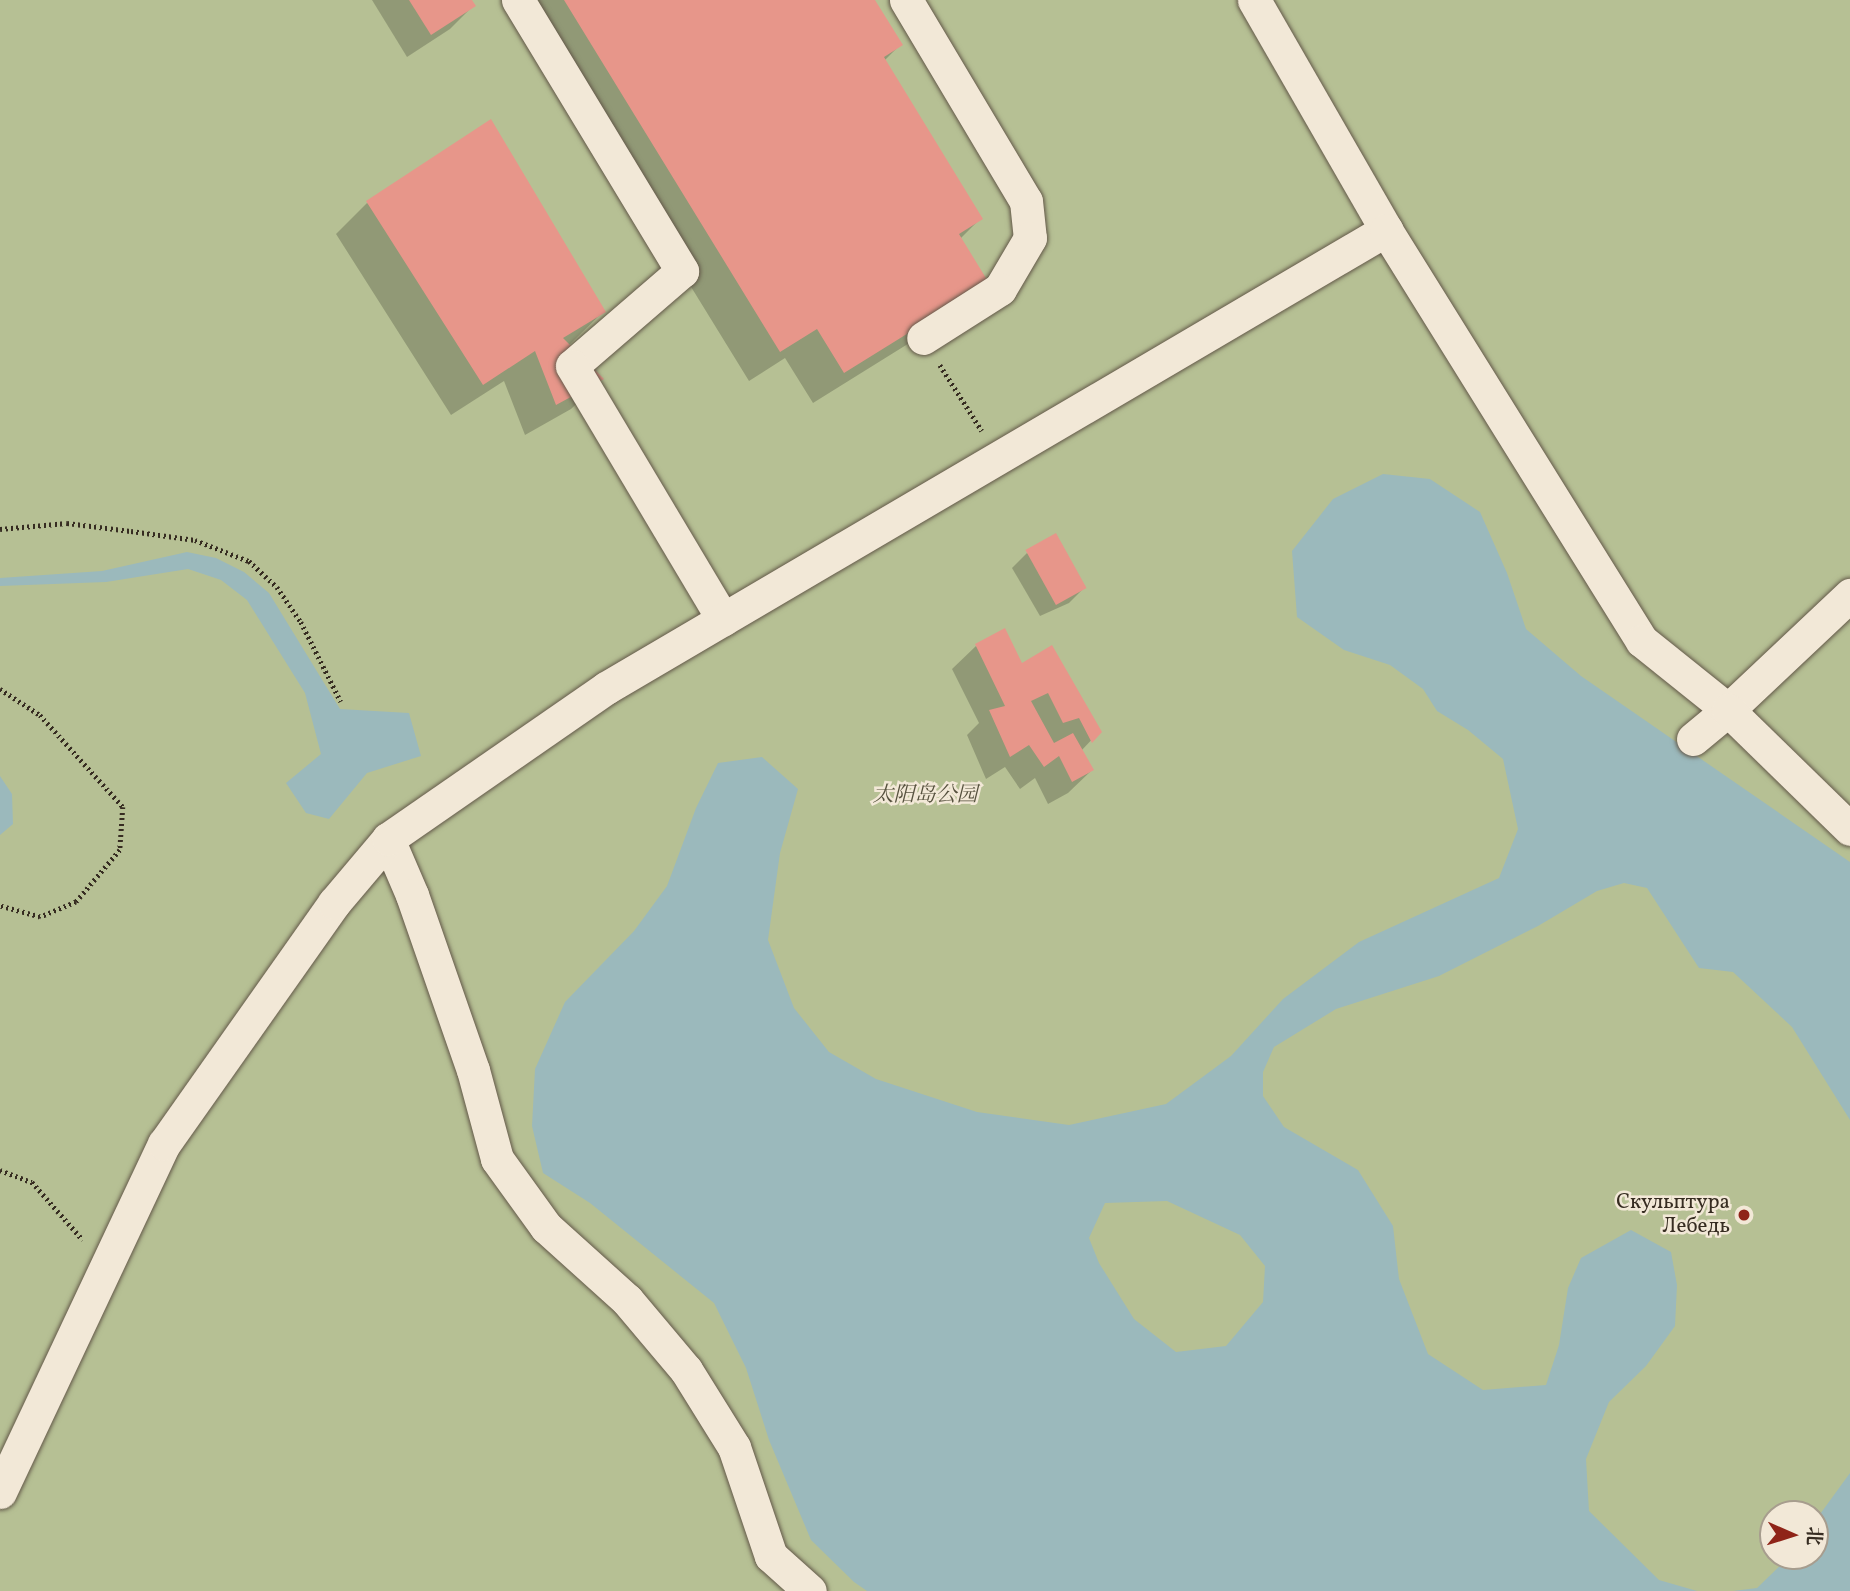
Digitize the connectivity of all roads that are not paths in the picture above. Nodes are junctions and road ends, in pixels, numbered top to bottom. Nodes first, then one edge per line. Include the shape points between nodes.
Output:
1 (517, 0) edge
2 (906, 0) edge
3 (1254, 0) edge
4 (1386, 230) junction
5 (923, 338) road end
6 (1850, 595) edge
7 (723, 619) junction
8 (1728, 710) junction
9 (1693, 739) dead end
10 (1850, 829) edge
11 (388, 839) junction
12 (0, 1492) edge
13 (810, 1591) edge

1 - 7 street via 682,271 572,366
2 - 5 street via 1026,201 1031,238 1000,289
3 - 4 street
4 - 7 street
4 - 8 street via 1642,641
6 - 8 street
7 - 11 street via 606,688
8 - 9 street
8 - 10 street
11 - 12 street via 334,903 164,1144
11 - 13 street via 473,1070 497,1159 546,1227 627,1300 686,1370 734,1447 771,1556

